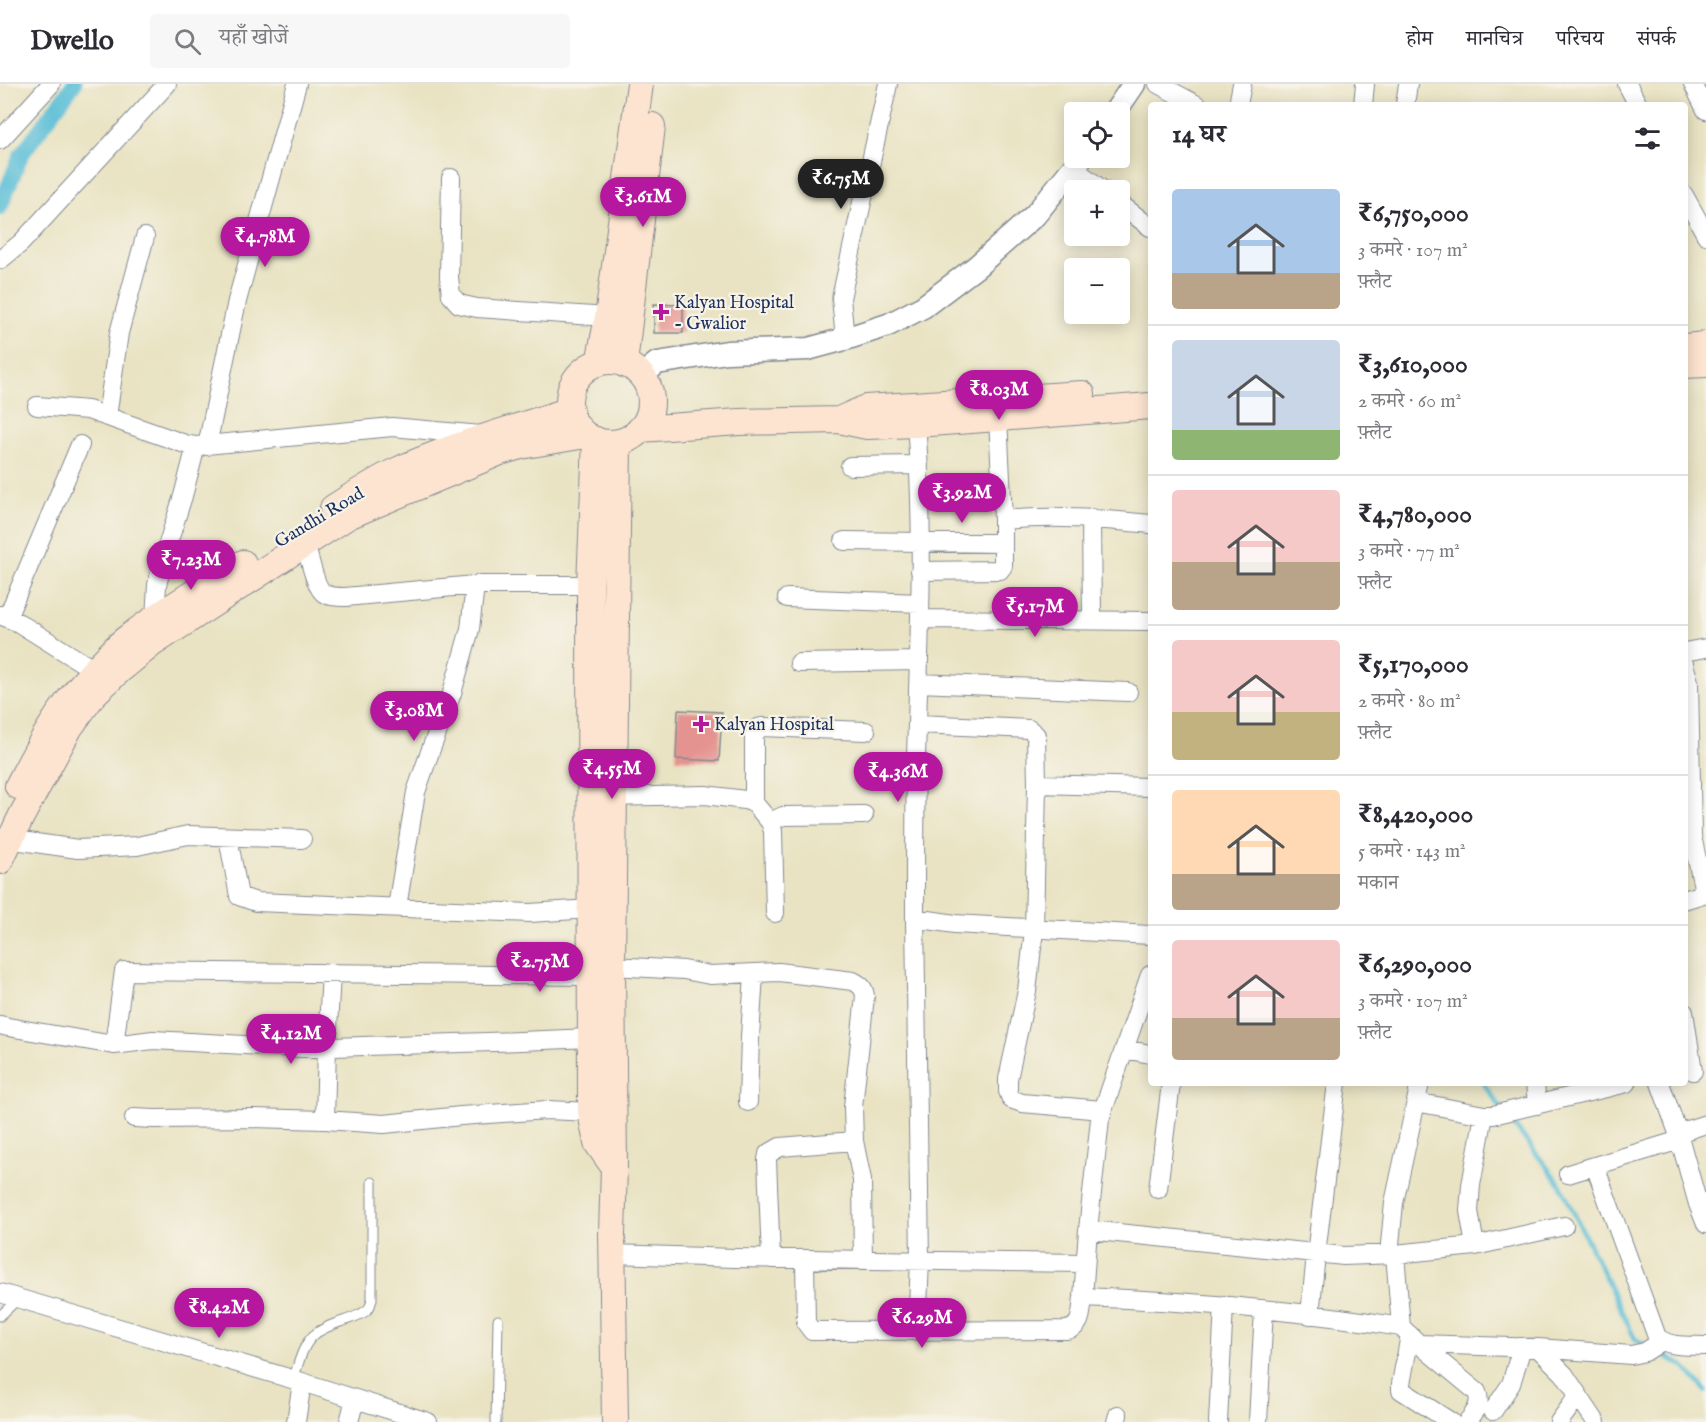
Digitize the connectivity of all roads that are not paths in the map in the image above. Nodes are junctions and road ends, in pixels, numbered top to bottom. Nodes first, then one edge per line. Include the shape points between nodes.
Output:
1 (51, 84) edge
2 (167, 84) edge
3 (297, 84) edge
4 (640, 84) edge
5 (658, 84) edge
6 (888, 84) edge
7 (1134, 84) edge
8 (1158, 84) edge
9 (1242, 84) edge
10 (1365, 84) edge
11 (1408, 84) edge
12 (1627, 84) edge
13 (1693, 84) edge
14 (1122, 102) edge
15 (1191, 102) edge
16 (1239, 102) edge
17 (1363, 102) edge
18 (1405, 102) edge
19 (1636, 102) edge
20 (1706, 110) edge
21 (0, 140) edge
22 (1073, 168) edge
23 (1082, 168) edge
24 (451, 178) dead end
25 (1093, 180) edge
26 (1688, 202) edge
27 (1130, 212) edge
28 (1148, 225) edge
29 (1706, 235) edge
30 (145, 237) dead end
31 (0, 260) edge
32 (608, 317) junction
33 (845, 339) junction
34 (1706, 345) edge
35 (1688, 347) edge
36 (599, 363) junction
37 (1706, 364) edge
38 (1688, 365) edge
39 (633, 370) junction
40 (1148, 390) edge
41 (37, 406) dead end
42 (1148, 406) edge
43 (570, 410) junction
44 (107, 417) junction
45 (998, 418) junction
46 (839, 420) junction
47 (916, 424) junction
48 (640, 429) junction
49 (600, 439) junction
50 (495, 444) junction
51 (80, 445) dead end
52 (202, 446) junction
53 (920, 465) junction
54 (850, 466) dead end
55 (1091, 518) junction
56 (1003, 520) junction
57 (1148, 524) edge
58 (844, 541) dead end
59 (920, 541) junction
60 (305, 543) junction
61 (1003, 543) junction
62 (920, 571) junction
63 (475, 585) junction
64 (590, 585) junction
65 (787, 598) dead end
66 (920, 611) junction
67 (3, 616) edge
68 (155, 619) junction
69 (1092, 620) junction
70 (1148, 621) edge
71 (1706, 648) edge
72 (1688, 651) edge
73 (919, 661) junction
74 (799, 663) dead end
75 (94, 670) junction
76 (1688, 678) edge
77 (919, 683) junction
78 (1128, 692) dead end
79 (1688, 702) edge
80 (918, 724) junction
81 (866, 730) dead end
82 (1688, 744) edge
83 (1037, 784) junction
84 (1148, 787) edge
85 (602, 797) junction
86 (754, 803) junction
87 (864, 814) dead end
88 (770, 822) junction
89 (228, 837) junction
90 (302, 838) dead end
91 (2, 841) edge
92 (1706, 892) edge
93 (1688, 899) edge
94 (397, 907) junction
95 (590, 909) junction
96 (775, 913) dead end
97 (915, 918) junction
98 (1034, 930) junction
99 (1148, 935) edge
100 (601, 971) junction
101 (330, 973) junction
102 (754, 974) junction
103 (1148, 981) edge
104 (0, 1024) edge
105 (1688, 1036) edge
106 (590, 1038) junction
107 (114, 1045) junction
108 (327, 1047) junction
109 (1124, 1049) junction
110 (1148, 1054) edge
111 (1694, 1071) edge
112 (1171, 1086) edge
113 (1333, 1086) edge
114 (1419, 1086) edge
115 (1535, 1086) edge
116 (1604, 1086) edge
117 (1661, 1086) edge
118 (748, 1102) dead end
119 (1416, 1102) junction
120 (1537, 1105) junction
121 (1102, 1110) junction
122 (591, 1112) junction
123 (1495, 1114) junction
124 (134, 1118) dead end
125 (326, 1120) junction
126 (1706, 1124) edge
127 (1679, 1137) junction
128 (854, 1141) junction
129 (1595, 1166) junction
130 (614, 1167) junction
131 (1568, 1174) dead end
132 (372, 1182) dead end
133 (1158, 1189) dead end
134 (1706, 1224) edge
135 (1564, 1226) dead end
136 (1088, 1230) junction
137 (1475, 1246) junction
138 (612, 1254) junction
139 (1316, 1254) junction
140 (1392, 1254) junction
141 (771, 1259) junction
142 (805, 1259) junction
143 (863, 1260) junction
144 (920, 1260) junction
145 (1085, 1263) junction
146 (0, 1293) edge
147 (1083, 1297) junction
148 (19, 1298) junction
149 (1224, 1305) junction
150 (1264, 1309) junction
151 (1310, 1315) junction
152 (0, 1316) edge
153 (498, 1320) dead end
154 (917, 1331) junction
155 (1410, 1335) junction
156 (1662, 1341) junction
157 (1706, 1346) edge
158 (1530, 1348) junction
159 (298, 1381) junction
160 (1578, 1396) junction
161 (355, 1399) junction
162 (1493, 1411) dead end
163 (296, 1422) edge
164 (350, 1422) edge
165 (428, 1422) edge
166 (496, 1422) edge
167 (615, 1422) edge
168 (1218, 1422) edge
169 (1258, 1422) edge
170 (1450, 1422) edge
171 (1467, 1422) edge
172 (1559, 1422) edge
173 (1596, 1422) edge

1 - 21 street
2 - 31 street via 21,243
3 - 52 street
4 - 32 main road
5 - 39 main road via 641,216
6 - 33 street via 841,298
7 - 14 street
8 - 15 street
9 - 16 street
10 - 17 street
11 - 18 street
12 - 19 street
13 - 20 street
22 - 33 street via 1035,215 923,307 888,325
23 - 25 street
24 - 32 street via 449,277 451,295 459,304
26 - 29 street
27 - 28 street
30 - 44 street via 119,333
32 - 36 main road
33 - 39 street via 808,349 726,352
34 - 35 main road
36 - 39 main road via 612,361
36 - 43 main road via 588,368 572,386
37 - 38 main road
39 - 48 main road via 647,385 651,397 647,420
40 - 46 main road via 866,408
41 - 44 street
42 - 45 main road
43 - 49 main road via 573,420
43 - 50 main road, Gandhi Road
44 - 52 street via 185,444
45 - 47 main road
45 - 56 street
46 - 47 main road via 867,426
46 - 48 main road
47 - 53 street
48 - 49 main road via 630,437
49 - 50 main road via 520,446
49 - 64 main road
49 - 85 main road
50 - 52 street via 392,427
50 - 60 main road via 348,516
50 - 68 main road, Gandhi Road via 459,446 390,474
51 - 67 street
52 - 68 street via 165,553 157,585
53 - 54 street
53 - 59 street
55 - 56 street
55 - 57 street
55 - 69 street
56 - 61 street
58 - 59 street
59 - 61 street
59 - 62 street
60 - 63 street via 318,586 331,596
60 - 91 main road via 153,643 94,694
61 - 62 street via 1000,570
62 - 66 street
63 - 64 street
63 - 94 street via 470,629 452,693 416,792
64 - 85 main road
65 - 66 street
66 - 69 street
66 - 73 street
67 - 75 street
68 - 75 main road, Gandhi Road via 125,640
69 - 70 street
71 - 72 street
73 - 74 street
73 - 77 street
75 - 91 main road, Gandhi Road via 39,744
76 - 79 street
77 - 78 street
77 - 80 street
80 - 83 street via 1029,729 1037,741
80 - 97 street
81 - 86 street via 758,728 754,736
82 - 92 street via 1692,836
83 - 84 street
83 - 98 street
85 - 86 street via 705,795
85 - 95 main road
85 - 100 main road
86 - 88 street
87 - 88 street via 783,816
88 - 96 street
89 - 90 street
89 - 91 street via 188,835 137,846 78,849
89 - 94 street via 239,896 256,902
92 - 93 street
94 - 95 street via 530,913
95 - 100 main road
97 - 98 street
97 - 144 street
98 - 99 street
98 - 121 street via 1027,991 1008,1079 1011,1099
100 - 101 street
100 - 102 street
100 - 106 main road
100 - 130 main road
101 - 107 street via 124,971
101 - 108 street
102 - 118 street
102 - 128 street via 779,972 853,981 864,990 853,1107
103 - 109 street
104 - 107 street
105 - 111 street
106 - 108 street
106 - 122 main road
107 - 108 street via 153,1040
108 - 125 street
109 - 110 street
109 - 121 street
112 - 133 street
113 - 139 street
114 - 119 street
115 - 120 street
116 - 120 street
117 - 127 street
119 - 123 street
119 - 140 street via 1394,1203
120 - 123 street
121 - 136 street
122 - 125 street via 547,1110 384,1124
122 - 130 main road via 597,1143
123 - 137 street via 1471,1185 1469,1211
124 - 125 street
126 - 127 street
127 - 129 street
127 - 134 street
128 - 141 street via 780,1147 768,1154
128 - 143 street via 862,1180
129 - 131 street
129 - 156 street via 1653,1327
130 - 138 main road
132 - 159 lane via 369,1308 327,1326 312,1337 302,1356
135 - 137 street
136 - 139 street
136 - 145 street
137 - 140 street
138 - 141 street
138 - 167 main road
139 - 140 street
139 - 151 street
140 - 155 street
141 - 142 street
142 - 143 street
142 - 154 street via 806,1323 812,1331
143 - 144 street
144 - 145 street
144 - 154 street
145 - 147 street
146 - 148 street
147 - 149 street
147 - 154 street via 1078,1324 1071,1329
148 - 152 lane
148 - 159 street
149 - 150 street
149 - 168 street
150 - 151 street
150 - 169 street
151 - 155 street via 1353,1319
153 - 166 lane
155 - 158 street
155 - 170 street via 1401,1390
155 - 171 street via 1477,1392 1479,1404
156 - 157 street
156 - 158 street via 1645,1352 1631,1355
158 - 160 street via 1549,1357
158 - 162 street
159 - 161 street
159 - 163 street
160 - 172 street
160 - 173 street
161 - 164 street
161 - 165 street

